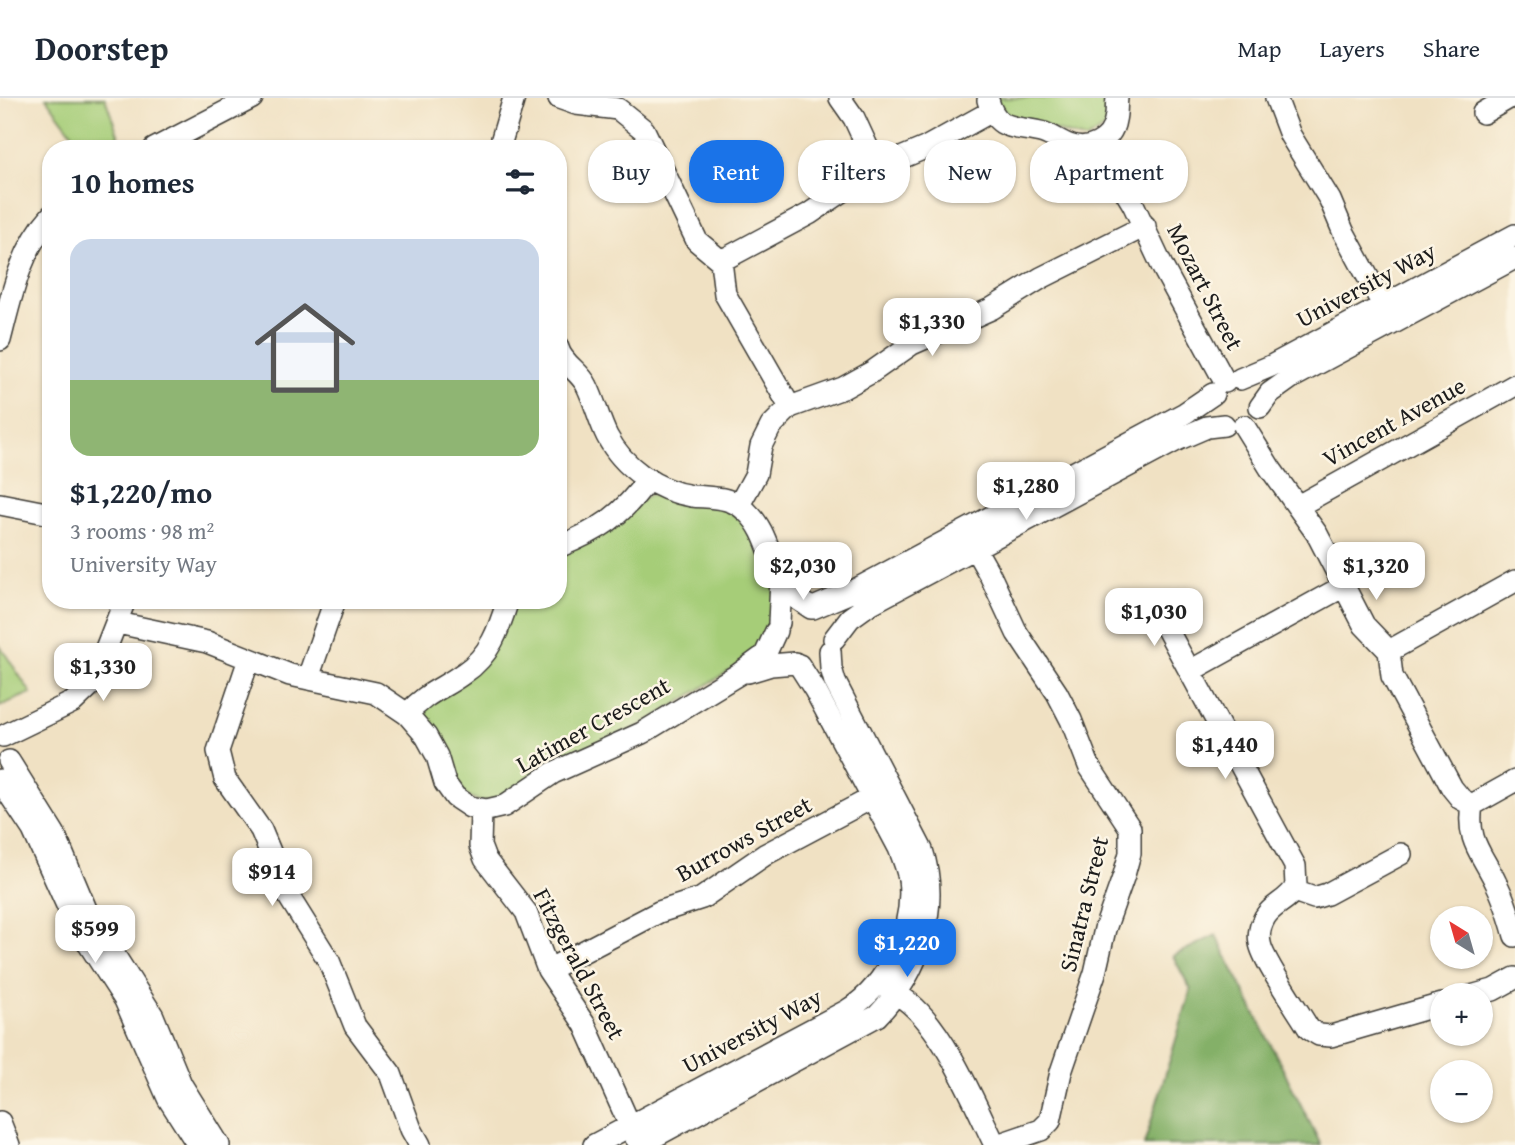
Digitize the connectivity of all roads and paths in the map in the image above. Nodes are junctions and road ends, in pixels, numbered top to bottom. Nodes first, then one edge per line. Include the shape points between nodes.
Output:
1 (252, 98) edge
2 (513, 98) edge
3 (559, 98) edge
4 (840, 98) edge
5 (1117, 98) edge
6 (1276, 98) edge
7 (1509, 98) edge
8 (990, 105) edge
9 (1483, 113) dead end
10 (171, 140) edge
11 (501, 140) edge
12 (864, 140) edge
13 (1060, 140) edge
14 (1101, 140) edge
15 (910, 154) edge
16 (825, 203) edge
17 (1132, 203) edge
18 (1145, 226) junction
19 (42, 227) edge
20 (1515, 235) edge
21 (1515, 258) edge
22 (721, 261) junction
23 (1388, 315) junction
24 (0, 340) edge
25 (567, 362) edge
26 (1226, 385) junction
27 (1515, 386) edge
28 (790, 407) junction
29 (1260, 407) junction
30 (1234, 425) junction
31 (648, 479) junction
32 (0, 504) edge
33 (739, 505) junction
34 (1298, 506) junction
35 (42, 512) edge
36 (970, 540) junction
37 (567, 543) edge
38 (781, 580) junction
39 (1515, 581) edge
40 (1343, 586) junction
41 (1154, 605) dead end
42 (812, 608) junction
43 (122, 609) edge
44 (331, 609) edge
45 (505, 609) edge
46 (118, 623) junction
47 (778, 627) junction
48 (832, 645) junction
49 (1389, 651) junction
50 (249, 659) junction
51 (797, 664) junction
52 (1190, 671) junction
53 (739, 674) junction
54 (308, 678) junction
55 (407, 714) junction
56 (2, 734) edge
57 (3, 770) edge
58 (1515, 781) edge
59 (881, 794) junction
60 (1472, 805) junction
61 (481, 810) junction
62 (1401, 854) dead end
63 (1294, 891) junction
64 (1515, 936) edge
65 (548, 970) junction
66 (1515, 978) edge
67 (888, 988) junction
68 (1493, 988) edge
69 (1430, 1007) edge
70 (0, 1122) edge
71 (629, 1125) junction
72 (9, 1145) edge
73 (198, 1145) edge
74 (219, 1145) edge
75 (420, 1145) edge
76 (594, 1145) edge
77 (639, 1145) edge
78 (996, 1145) edge

1 - 10 street
2 - 11 street
3 - 22 street via 618,109 644,130 696,241
4 - 12 street
5 - 14 street via 1113,128
6 - 23 street via 1290,135 1330,200
7 - 9 street
8 - 13 street via 1001,123
8 - 15 street
16 - 22 street
17 - 18 street, Mozart Street
18 - 26 street, Mozart Street
18 - 28 street via 1041,278 991,309 912,344 843,388
19 - 24 street via 24,259
20 - 23 street, University Way
21 - 23 street, University Way
22 - 28 street via 725,295
23 - 26 street, University Way
23 - 29 street, University Way via 1286,382
25 - 31 street via 586,384 614,447
26 - 29 street via 1249,383
26 - 30 street via 1213,411 1217,419
26 - 36 street, University Way
27 - 34 street, Vincent Avenue
28 - 33 street via 771,426 761,446 756,474
29 - 30 street via 1255,418
30 - 34 street
30 - 36 street, University Way via 1210,425 1186,435
31 - 33 street via 676,492
31 - 37 street via 620,513
32 - 35 street
33 - 38 street via 756,524
34 - 40 street
36 - 42 street, University Way
36 - 48 street, University Way via 863,608 847,621
36 - 78 street, Sinatra Street via 1017,633 1057,693 1089,766 1130,828 1124,875 1060,1072 1050,1121 1041,1130
38 - 42 street via 793,596
38 - 47 street
39 - 49 street
40 - 49 street via 1364,625
40 - 52 street
41 - 52 street
42 - 47 street via 794,609
42 - 48 street via 829,620
43 - 46 street
44 - 54 street
45 - 55 street via 494,640 479,660 464,674 426,694
46 - 50 street via 207,642
46 - 56 street via 92,684 73,702
47 - 51 street via 781,653
47 - 53 street, Latimer Crescent via 765,655
48 - 51 street via 817,663
48 - 59 street, University Way via 835,682
49 - 60 street via 1392,676 1452,788
50 - 54 street
50 - 75 street via 218,751 225,779 261,830 289,897 330,961 355,1026 391,1074
51 - 53 street, Latimer Crescent
51 - 59 street, University Way
52 - 63 street via 1295,866
53 - 61 street, Latimer Crescent via 633,737 553,773 504,806
54 - 55 street via 376,693
55 - 61 street via 430,741 449,791 460,802
56 - 57 street via 9,745
57 - 73 street via 75,923 125,1000 168,1098
57 - 74 street via 54,833 88,914 153,1016 181,1084
58 - 60 street
59 - 65 street, Burrows Street via 765,854 702,898 659,912
59 - 67 street, University Way via 922,850 930,890 925,925 909,972
60 - 64 street via 1471,836 1504,900
61 - 65 street, Fitzgerald Street via 480,846 485,859 526,912
62 - 63 street via 1326,894 1314,898
63 - 69 street via 1264,919 1260,947 1309,1029 1331,1036
65 - 71 street, Fitzgerald Street via 585,1025
66 - 68 street
67 - 71 street, University Way
67 - 77 street, University Way via 877,1016
67 - 78 street via 929,1025 961,1074
70 - 72 street
71 - 76 street, University Way
71 - 77 street, Fitzgerald Street

